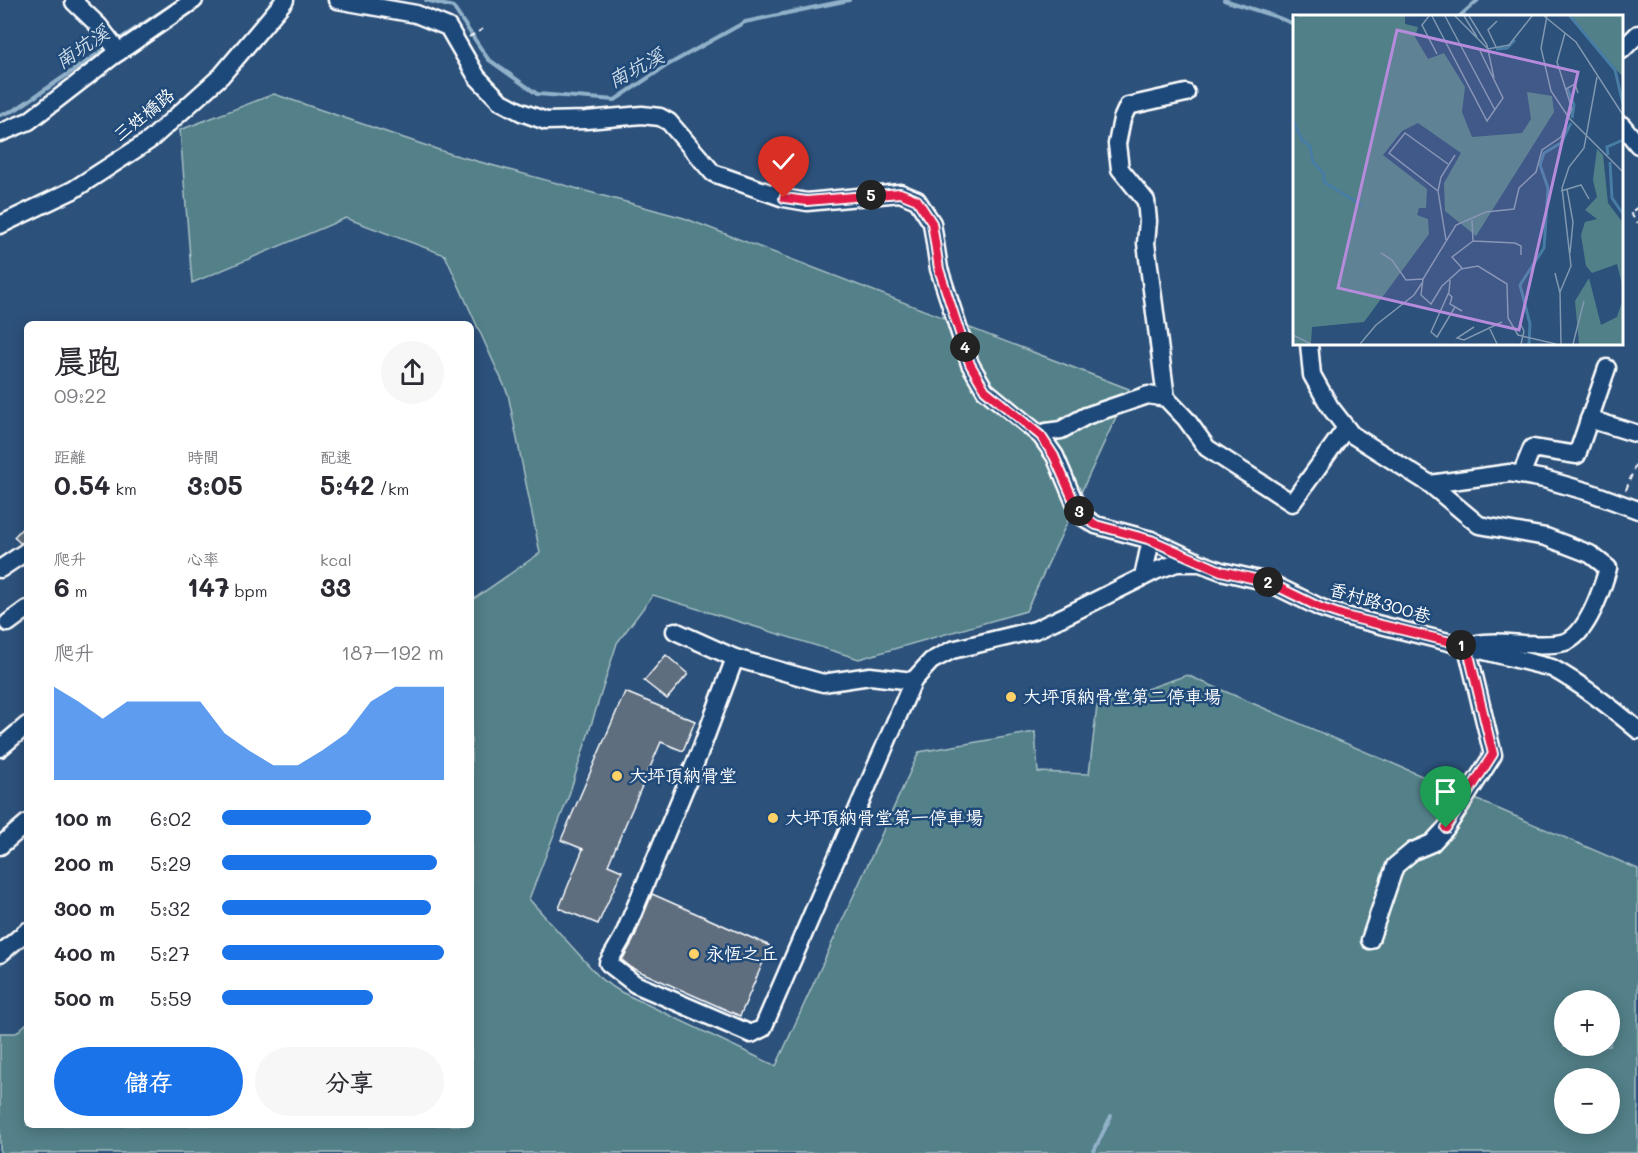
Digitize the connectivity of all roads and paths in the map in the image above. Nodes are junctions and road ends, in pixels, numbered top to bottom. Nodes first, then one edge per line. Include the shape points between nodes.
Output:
1 (76, 0) edge
2 (194, 0) edge
3 (285, 0) edge
4 (337, 0) edge
5 (483, 28) dead end
6 (1638, 34) edge
7 (464, 40) dead end
8 (1623, 49) edge
9 (119, 52) junction
10 (1186, 93) dead end
11 (1623, 126) edge
12 (0, 134) edge
13 (1638, 145) edge
14 (1638, 207) edge
15 (1638, 223) edge
16 (0, 225) edge
17 (1309, 345) edge
18 (1607, 368) dead end
19 (1166, 398) junction
20 (1589, 419) junction
21 (1346, 428) junction
22 (1638, 434) edge
23 (1041, 436) junction
24 (1638, 458) edge
25 (1521, 475) junction
26 (1430, 484) junction
27 (1621, 504) junction
28 (1638, 510) edge
29 (1151, 540) junction
30 (24, 553) edge
31 (1200, 563) junction
32 (0, 569) edge
33 (1143, 577) junction
34 (24, 611) edge
35 (8, 623) dead end
36 (675, 631) dead end
37 (1467, 646) junction
38 (735, 658) junction
39 (913, 681) junction
40 (24, 728) edge
41 (1638, 730) edge
42 (0, 748) edge
43 (24, 826) edge
44 (0, 846) edge
45 (24, 934) edge
46 (1370, 940) dead end
47 (0, 954) edge

1 - 9 street
2 - 9 street
3 - 16 street, 三姓橋路 via 221,76 150,140 73,190
4 - 23 street via 416,14 448,27 477,77 500,101 546,121 660,117 669,122 713,173 784,198 807,201 900,193 917,200 932,223 939,269 970,364 985,390
5 - 7 path
6 - 8 street
9 - 12 street via 28,121
10 - 19 street via 1128,106 1117,144 1120,169 1146,201 1146,243
11 - 13 street
14 - 15 path via 1630,213
17 - 21 street, 香村路300巷 via 1312,375
18 - 20 street
19 - 21 street via 1208,448 1292,503
19 - 23 street via 1148,395
20 - 22 street
20 - 25 street via 1577,454 1532,448
21 - 26 street, 香村路300巷
23 - 29 street via 1080,515 1096,525
24 - 27 path
25 - 26 street via 1510,473
25 - 27 street
26 - 37 street, 香村路300巷 via 1479,525 1546,537 1590,554 1608,568 1603,588 1582,629 1566,642 1486,642
27 - 28 street
29 - 31 street
29 - 33 street
30 - 32 street
31 - 33 street, 香村路300巷 via 1177,563
31 - 37 street, 香村路300巷 via 1268,582 1345,616
33 - 39 street, 香村路300巷 via 1035,630 952,650 931,661
34 - 35 street
36 - 38 street
37 - 41 street via 1552,668
37 - 46 street via 1493,754 1446,828 1432,843 1413,851 1395,866
38 - 39 street via 823,683 870,676
38 - 39 street via 623,937 608,963 634,984 751,1034 763,1028
40 - 42 street
43 - 44 street
45 - 47 street

